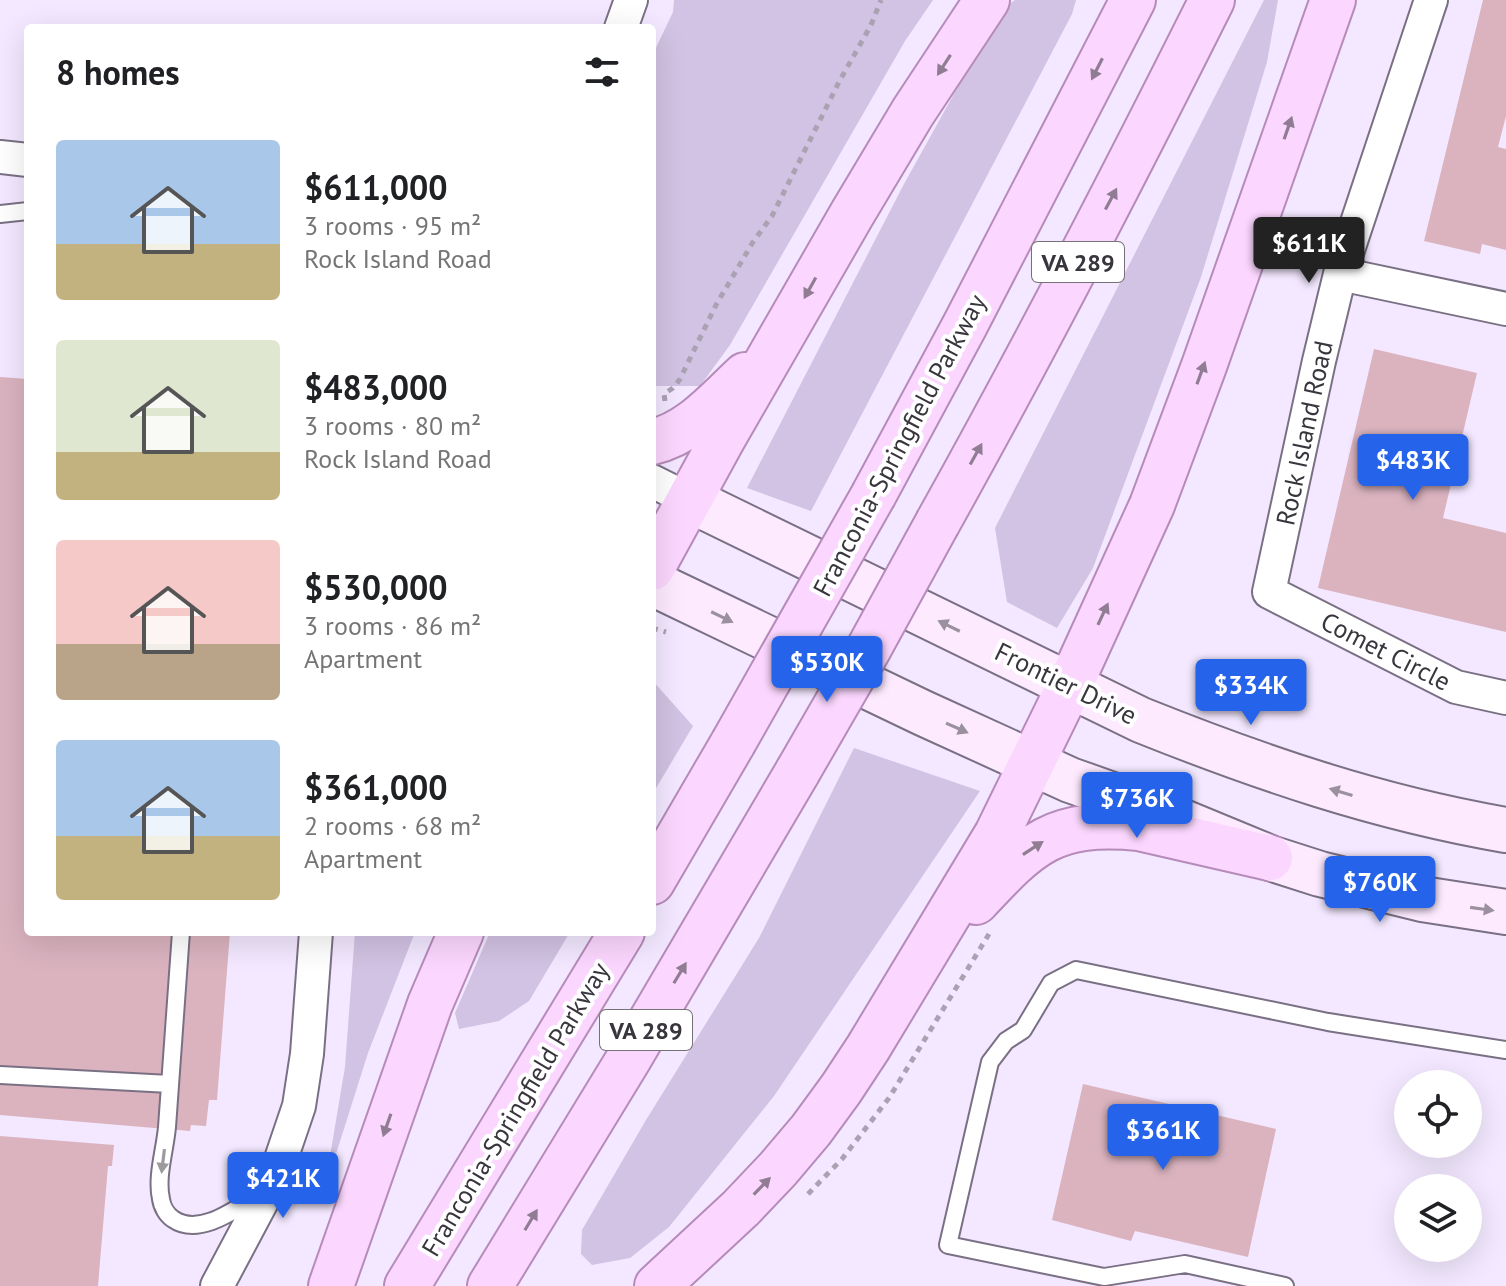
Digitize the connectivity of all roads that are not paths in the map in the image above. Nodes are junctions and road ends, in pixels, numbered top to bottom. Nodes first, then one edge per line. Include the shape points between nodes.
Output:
1 (631, 0) edge
2 (987, 0) edge
3 (1133, 0) edge
4 (1212, 0) edge
5 (1333, 0) edge
6 (1431, 0) edge
7 (622, 24) edge
8 (0, 157) edge
9 (24, 160) edge
10 (24, 211) edge
11 (0, 214) edge
12 (1340, 274) junction
13 (1506, 309) edge
14 (781, 340) junction
15 (659, 423) edge
16 (671, 490) edge
17 (656, 552) edge
18 (656, 585) edge
19 (1269, 592) joint
20 (1070, 685) junction
21 (1506, 698) edge
22 (1032, 761) junction
23 (1506, 830) edge
24 (1270, 858) junction
25 (656, 875) edge
26 (1506, 912) edge
27 (181, 936) edge
28 (316, 936) edge
29 (459, 936) edge
30 (620, 936) edge
31 (920, 963) junction
32 (1506, 1050) edge
33 (0, 1075) edge
34 (170, 1084) junction
35 (268, 1190) junction
36 (217, 1286) edge
37 (331, 1286) edge
38 (407, 1286) edge
39 (490, 1286) edge
40 (657, 1286) edge
41 (1285, 1286) edge

1 - 7 street
2 -> 14 main road via 927,90
3 -> 25 main road, Franconia-Springfield Parkway / VA 289, bridge via 874,494
39 -> 4 main road, VA 289, bridge via 869,648 1029,356
20 -> 5 main road via 1152,505
6 - 12 street, Rock Island Road
8 - 9 street
10 - 11 lane
12 - 13 street
12 - 19 street, Rock Island Road
14 - 15 main road via 680,432 666,439
14 - 16 main road
16 - 17 main road
20 -> 16 main road, Frontier Drive
18 -> 22 main road
19 - 21 street, Comet Circle via 1456,687
20 - 22 main road
23 -> 20 main road, Frontier Drive via 1362,798 1272,770 1141,720
22 - 24 main road
22 - 31 main road via 997,834
24 -> 26 main road via 1422,899
31 -> 24 main road via 1013,863 1066,831 1139,828
27 - 34 lane
28 - 35 street via 299,1106
29 -> 37 main road via 426,1015
30 - 38 main road, Franconia-Springfield Parkway / VA 289
40 -> 31 main road via 741,1208 811,1130
32 - 41 lane via 1328,1022 1076,970 1051,983 1023,1030 990,1062 948,1245 1104,1277 1185,1264
33 - 34 lane
34 -> 35 lane via 160,1184 167,1214 183,1224 203,1224
35 - 36 street

